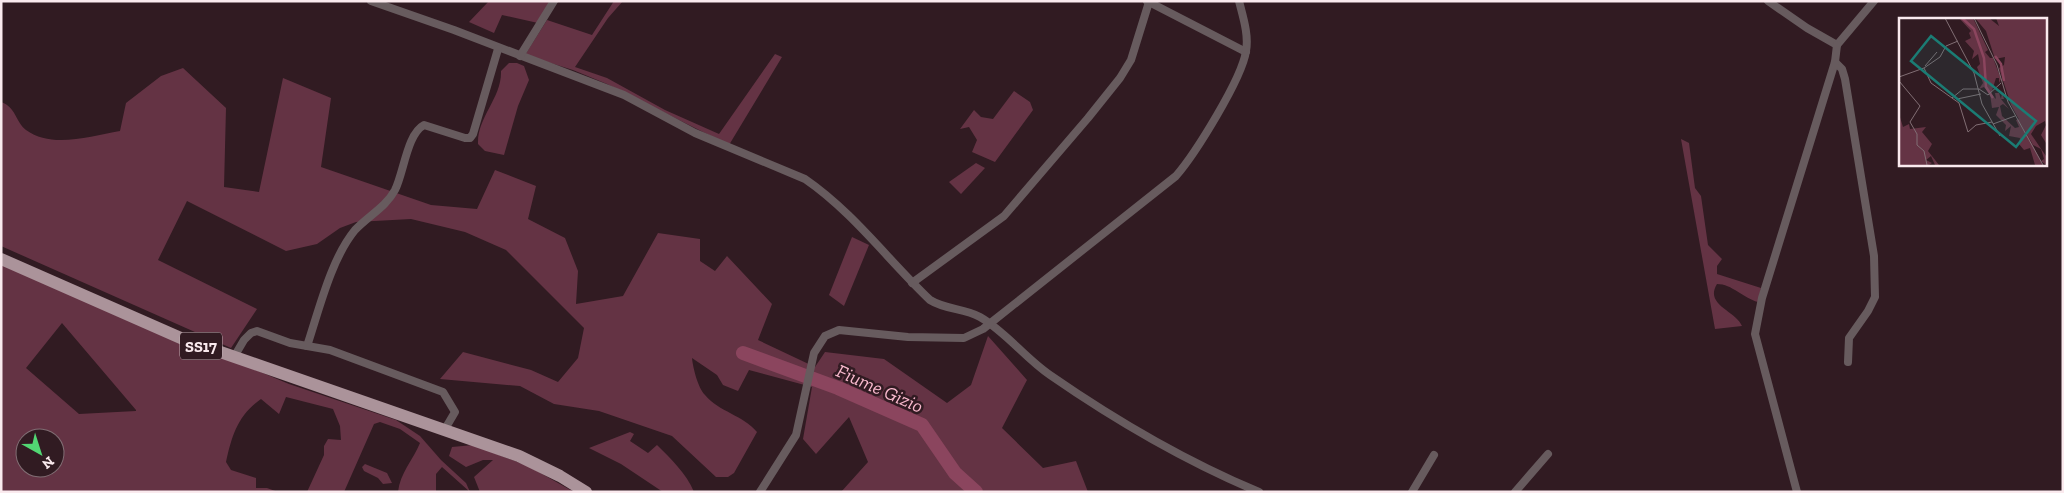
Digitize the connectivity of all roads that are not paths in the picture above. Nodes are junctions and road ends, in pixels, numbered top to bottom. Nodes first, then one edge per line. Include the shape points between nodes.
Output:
1 (371, 1) edge
2 (554, 1) edge
3 (1239, 1) edge
4 (1768, 1) edge
5 (1874, 1) edge
6 (1148, 2) edge
7 (1837, 45) junction
8 (498, 49) junction
9 (1246, 52) junction
10 (520, 56) junction
11 (1835, 62) junction
12 (1, 258) edge
13 (912, 284) junction
14 (989, 324) junction
15 (306, 346) junction
16 (234, 357) junction
17 (1848, 362) dead end
18 (445, 430) junction
19 (1548, 454) dead end
20 (1434, 455) dead end
21 (586, 492) edge
22 (760, 492) edge
23 (1258, 492) edge
24 (1412, 492) edge
25 (1515, 492) edge
26 (1797, 492) edge

1 - 8 street
2 - 10 street
3 - 9 street via 1246,32
4 - 7 street
5 - 7 street
6 - 9 street
6 - 13 street via 1131,60 1088,118 1004,216
7 - 11 street
8 - 10 street
8 - 15 street via 473,134 466,138 429,126 420,127 415,133 396,188 390,198 354,231 331,274
9 - 14 street via 1244,63 1221,106 1176,176
10 - 13 street via 624,95 695,133 805,179 856,224
11 - 17 street via 1842,70 1848,98 1876,281 1875,296 1868,312 1849,338
11 - 26 street via 1762,298 1756,334
12 - 16 main road, SS17 via 183,339
13 - 14 street via 940,306 971,313
14 - 22 street via 964,338 908,337 839,330 825,336 809,370 796,435
14 - 23 street via 1048,374 1134,428 1201,466
15 - 16 street via 257,332 244,340
15 - 18 street via 351,356 443,392 455,412
16 - 18 main road, SS17
18 - 21 main road, SS17 via 519,456
19 - 25 street
20 - 24 street

